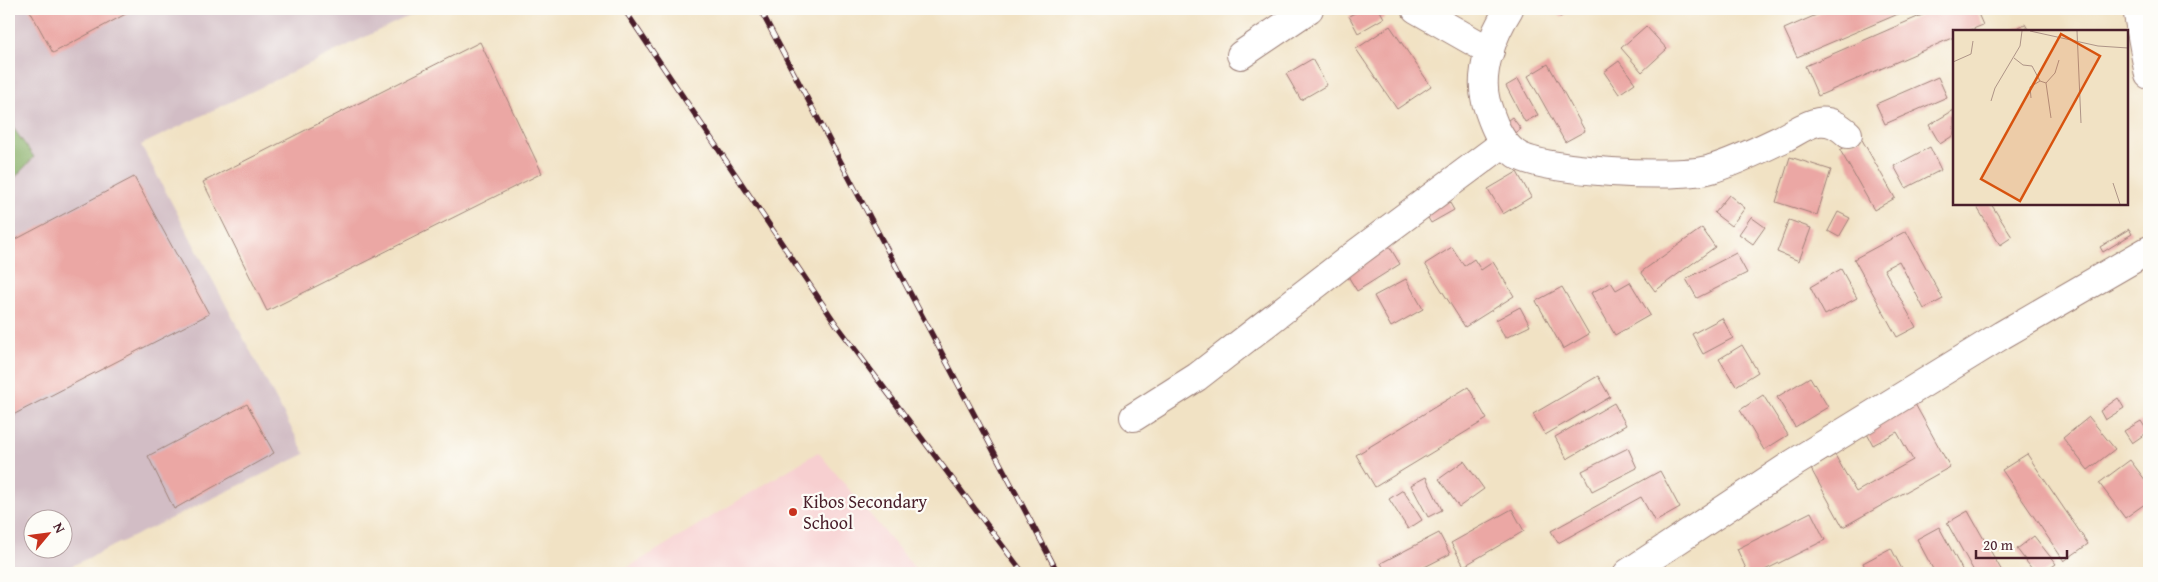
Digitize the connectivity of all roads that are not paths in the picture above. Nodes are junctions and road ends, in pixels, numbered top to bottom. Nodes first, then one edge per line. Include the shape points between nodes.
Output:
1 (1309, 9) edge
2 (1416, 9) edge
3 (1509, 9) edge
4 (2137, 9) edge
5 (1490, 51) junction
6 (1241, 55) dead end
7 (2149, 74) edge
8 (1848, 134) dead end
9 (1504, 143) junction
10 (2149, 250) edge
11 (1134, 417) dead end
12 (1628, 573) edge

1 - 6 street
2 - 5 street
3 - 5 street
4 - 7 street
5 - 9 street via 1485,70 1485,98
8 - 9 street via 1830,122 1813,123 1710,170 1679,173 1591,171 1548,164 1517,155
9 - 11 street via 1197,377
10 - 12 street via 2002,335 1794,463

